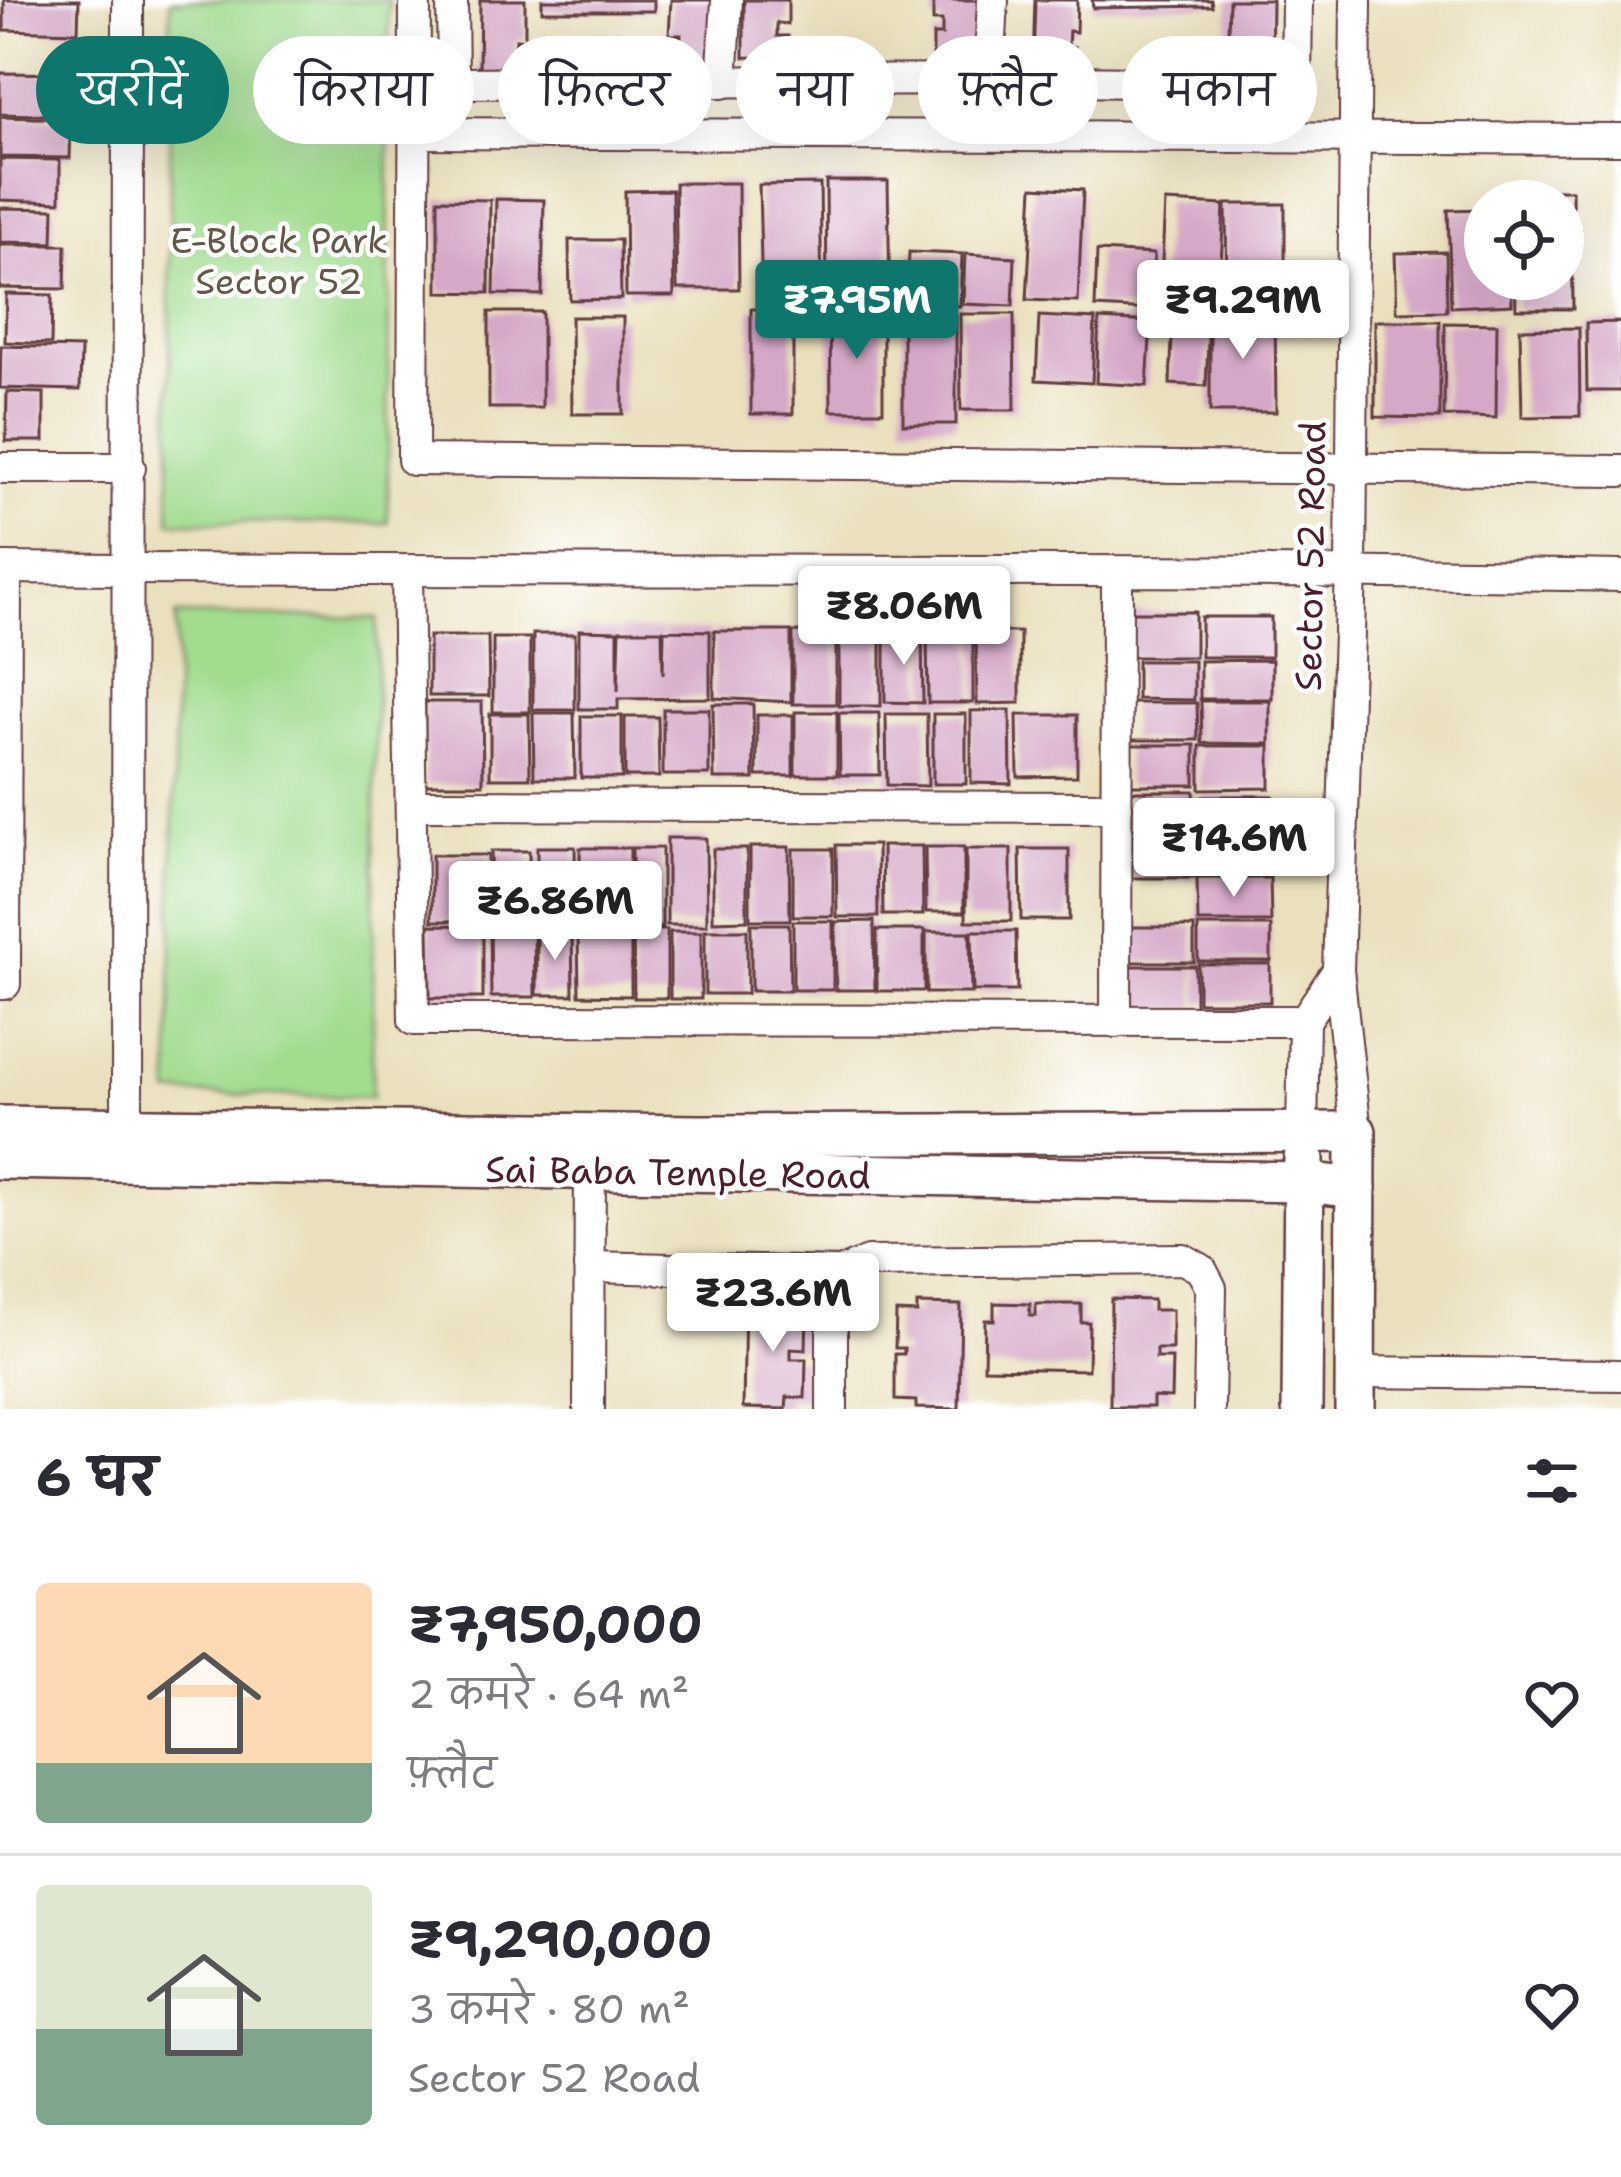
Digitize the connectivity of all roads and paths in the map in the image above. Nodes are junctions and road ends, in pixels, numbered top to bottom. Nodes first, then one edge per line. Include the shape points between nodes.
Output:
1 (128, 0) edge
2 (415, 0) edge
3 (452, 0) edge
4 (727, 0) edge
5 (993, 0) edge
6 (1297, 0) edge
7 (1356, 0) edge
8 (415, 36) edge
9 (991, 36) edge
10 (918, 81) edge
11 (1098, 81) edge
12 (722, 82) junction
13 (474, 133) edge
14 (1355, 135) junction
15 (1621, 139) edge
16 (414, 144) edge
17 (0, 468) edge
18 (130, 468) junction
19 (1352, 469) junction
20 (1621, 471) edge
21 (3, 568) edge
22 (130, 569) junction
23 (406, 571) junction
24 (1118, 572) junction
25 (1351, 572) junction
26 (1621, 576) edge
27 (3, 779) edge
28 (411, 806) junction
29 (1117, 807) junction
30 (1338, 970) junction
31 (0, 983) edge
32 (1304, 1021) junction
33 (1116, 1022) junction
34 (0, 1126) edge
35 (127, 1128) junction
36 (1356, 1132) junction
37 (1303, 1134) junction
38 (590, 1152) junction
39 (0, 1160) edge
40 (1305, 1182) junction
41 (1356, 1188) junction
42 (589, 1267) junction
43 (841, 1273) junction
44 (1621, 1375) edge
45 (1355, 1390) edge
46 (589, 1409) edge
47 (832, 1409) edge
48 (1209, 1409) edge
49 (1302, 1409) edge

1 - 18 street
2 - 8 street
3 - 12 street via 453,83
4 - 12 street
5 - 9 street
6 - 11 street via 1296,84
7 - 14 street, Sector 52 Road
10 - 12 street
13 - 14 street
14 - 15 street
14 - 19 street, Sector 52 Road
16 - 19 street via 412,460
17 - 18 street
18 - 22 street
19 - 20 street
19 - 25 street, Sector 52 Road
21 - 22 street
21 - 27 street
22 - 23 street
22 - 35 street
23 - 24 street
23 - 28 street
24 - 25 street
24 - 29 street
25 - 26 street
25 - 30 street, Sector 52 Road
27 - 31 street
28 - 29 street
28 - 33 street via 414,1020
29 - 33 street
30 - 32 street
30 - 36 street, Sector 52 Road
32 - 33 street
32 - 37 street
34 - 35 street, Sai Baba Temple Road
35 - 38 street, Sai Baba Temple Road
36 - 37 street, Sai Baba Temple Road
36 - 41 street
37 - 38 street, Sai Baba Temple Road
37 - 40 street
38 - 39 street, Sai Baba Temple Road
38 - 40 street, Sai Baba Temple Road
38 - 42 street
40 - 41 street, Sai Baba Temple Road
40 - 49 street
41 - 45 street
42 - 43 street
42 - 46 street
43 - 47 street via 832,1307
43 - 48 street via 868,1262 1183,1259 1201,1269 1210,1288
44 - 45 street

